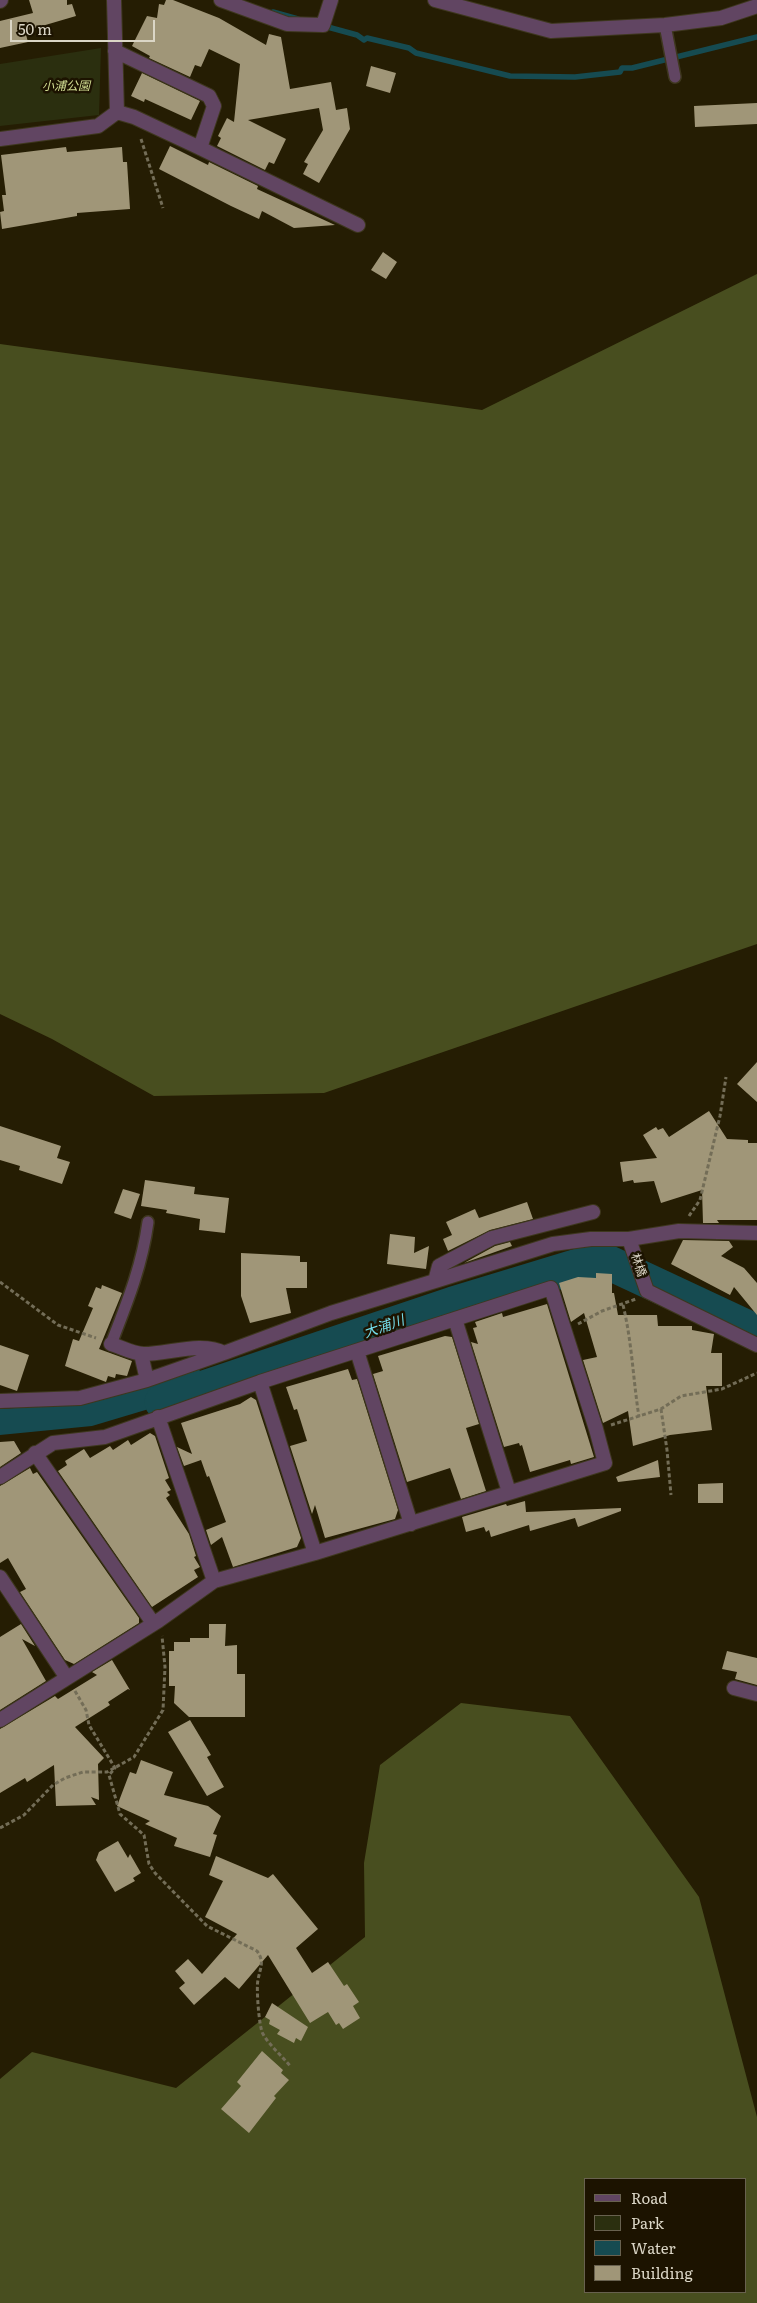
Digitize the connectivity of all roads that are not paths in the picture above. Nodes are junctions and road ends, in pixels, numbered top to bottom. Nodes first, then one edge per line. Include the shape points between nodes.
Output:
1 (114, 0) edge
2 (221, 0) edge
3 (331, 0) edge
4 (435, 0) edge
5 (757, 6) edge
6 (665, 26) junction
7 (115, 51) junction
8 (675, 77) dead end
9 (117, 112) junction
10 (0, 139) edge
11 (200, 148) junction
12 (358, 225) dead end
13 (593, 1212) dead end
14 (148, 1222) dead end
15 (757, 1232) edge
16 (630, 1239) junction
17 (435, 1281) junction
18 (454, 1318) junction
19 (111, 1344) joint
20 (757, 1345) edge
21 (356, 1351) junction
22 (224, 1353) junction
23 (141, 1354) junction
24 (147, 1380) junction
25 (260, 1382) junction
26 (0, 1401) edge
27 (158, 1417) junction
28 (36, 1453) junction
29 (0, 1477) edge
30 (509, 1492) junction
31 (411, 1524) junction
32 (315, 1553) junction
33 (0, 1577) edge
34 (214, 1581) junction
35 (155, 1622) junction
36 (67, 1678) junction
37 (734, 1688) dead end
38 (757, 1694) edge
39 (0, 1720) edge

1 - 7 street
2 - 3 street via 287,24 323,25
4 - 6 street via 551,31
5 - 6 street via 721,18
6 - 8 lane
7 - 9 street
7 - 11 street via 209,96 214,106
9 - 10 street via 98,126
9 - 11 street
11 - 12 street
13 - 17 street via 492,1238 439,1266
14 - 19 lane via 136,1280
15 - 16 street via 679,1231
16 - 17 street via 591,1239 553,1244
16 - 20 street, 林橋 via 646,1292
17 - 22 street
18 - 21 street
18 - 30 street
18 - 30 street via 551,1288 596,1429 605,1463
19 - 23 street
21 - 25 street
21 - 31 street
22 - 23 street via 196,1349
22 - 24 street
23 - 24 street
24 - 26 street via 80,1398
25 - 27 street
25 - 32 street
27 - 28 street via 105,1437 53,1443
27 - 34 street
28 - 29 street
28 - 35 street
30 - 31 street
31 - 32 street
32 - 34 street
33 - 36 street
34 - 35 street
35 - 36 street
36 - 39 street
37 - 38 street

